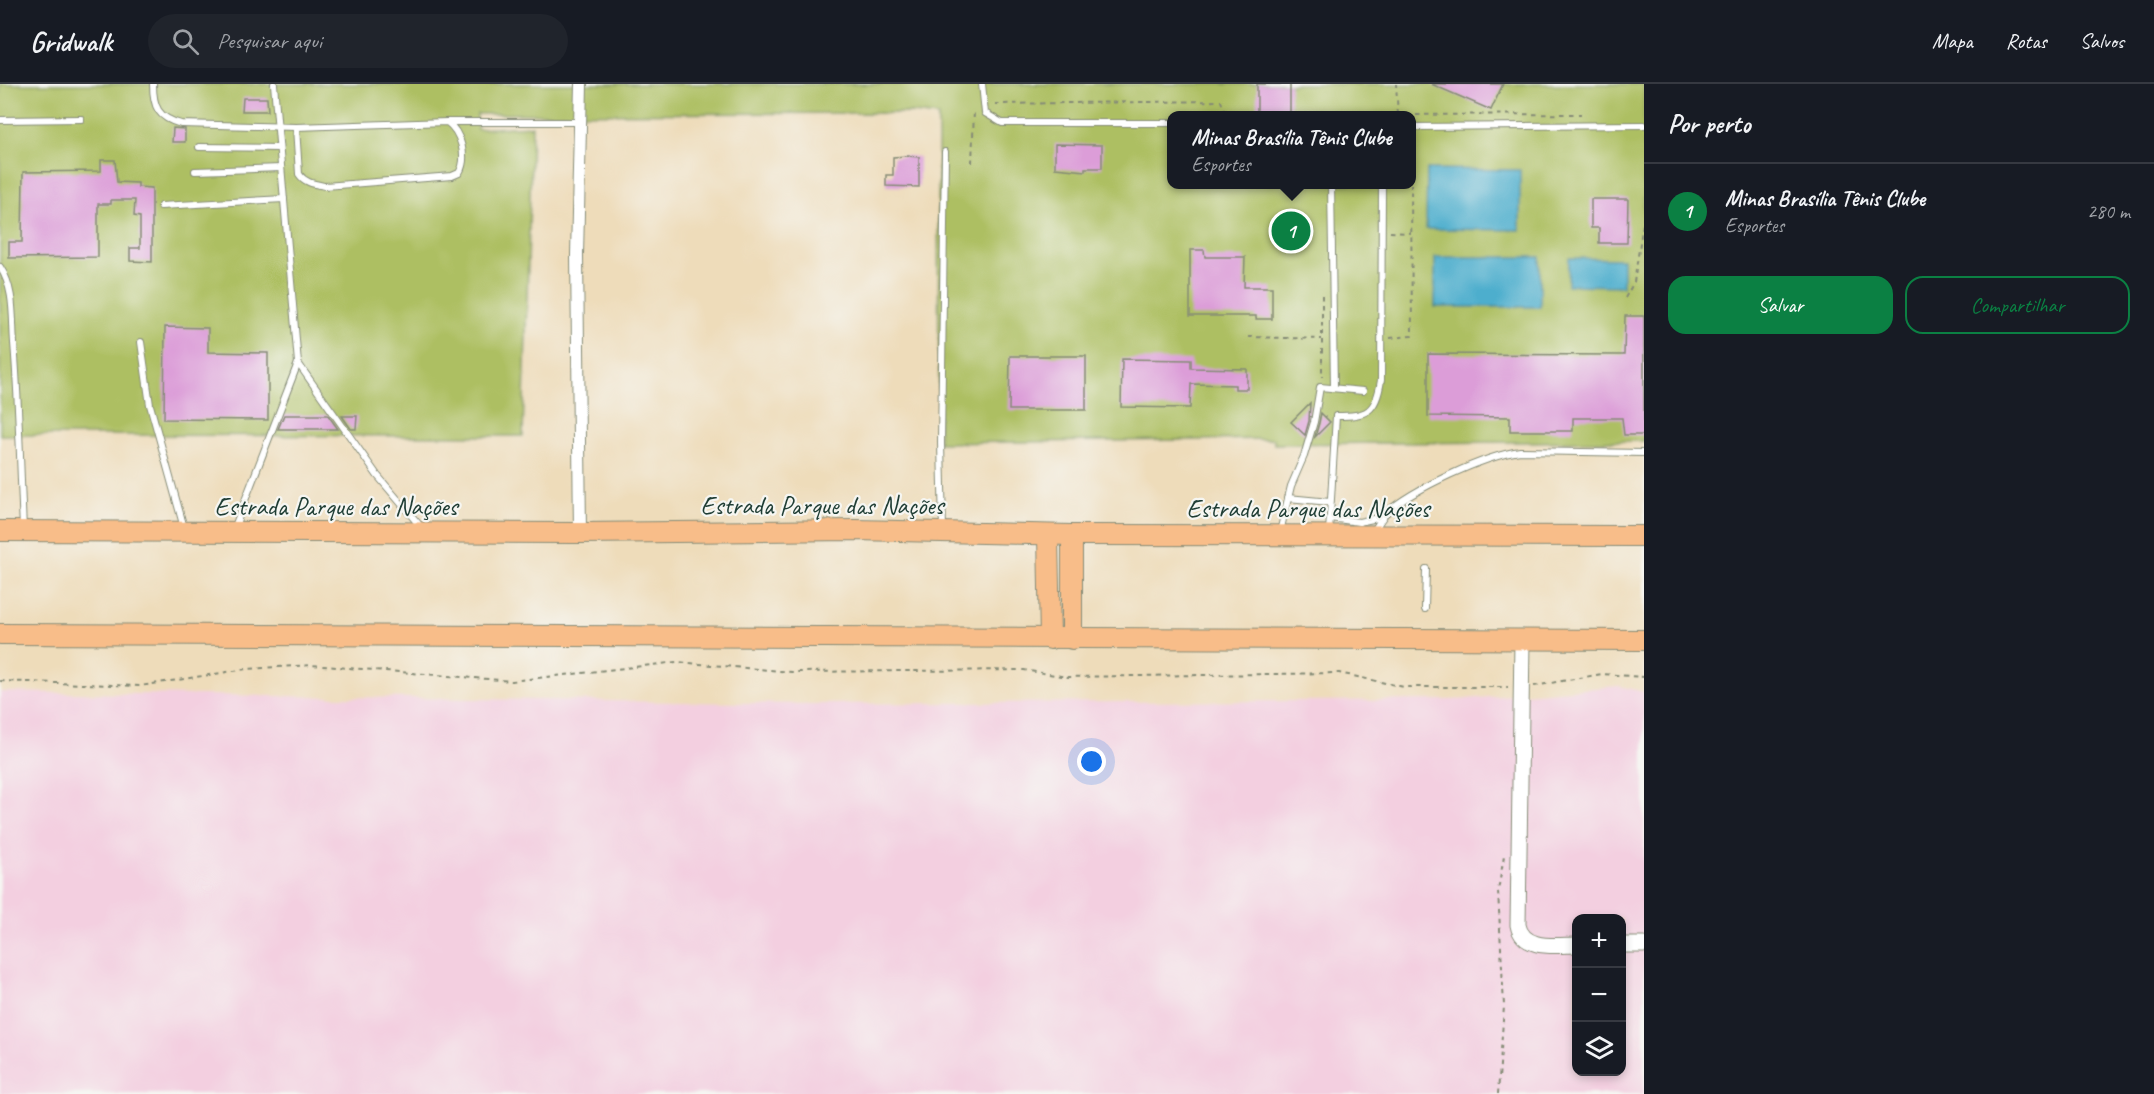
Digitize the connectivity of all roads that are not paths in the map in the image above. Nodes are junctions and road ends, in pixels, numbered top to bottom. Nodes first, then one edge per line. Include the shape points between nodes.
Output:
1 (153, 84) edge
2 (274, 84) edge
3 (581, 84) edge
4 (982, 84) edge
5 (81, 119) dead end
6 (0, 120) edge
7 (447, 122) junction
8 (579, 122) junction
9 (1167, 123) edge
10 (277, 126) junction
11 (1644, 126) edge
12 (296, 127) junction
13 (1416, 127) edge
14 (199, 147) dead end
15 (279, 148) junction
16 (945, 152) dead end
17 (281, 168) junction
18 (195, 171) dead end
19 (1331, 189) edge
20 (1382, 189) edge
21 (284, 199) junction
22 (161, 206) dead end
23 (0, 267) edge
24 (141, 342) dead end
25 (298, 363) junction
26 (1334, 388) junction
27 (1363, 391) dead end
28 (1644, 453) edge
29 (1288, 498) junction
30 (1330, 502) junction
31 (1383, 517) junction
32 (1329, 526) junction
33 (0, 531) edge
34 (23, 531) junction
35 (426, 532) junction
36 (943, 532) junction
37 (186, 533) junction
38 (233, 533) junction
39 (580, 533) junction
40 (1048, 535) junction
41 (1072, 535) junction
42 (1279, 535) junction
43 (1370, 535) junction
44 (1644, 536) edge
45 (1426, 569) dead end
46 (1425, 609) dead end
47 (0, 634) edge
48 (1050, 639) junction
49 (1072, 639) junction
50 (1644, 640) edge
51 (1522, 641) junction
52 (1572, 945) edge
53 (1626, 945) edge
54 (1644, 945) edge

1 - 10 lane via 156,108 169,121
2 - 10 lane
3 - 8 street
4 - 9 lane via 985,113 1002,123
5 - 6 lane
7 - 8 lane
7 - 12 lane
7 - 12 lane via 460,142 464,164 456,175 325,186 313,184 299,174
8 - 39 street
10 - 12 lane
10 - 15 lane
11 - 13 lane
14 - 15 lane
15 - 17 lane
16 - 36 lane
17 - 18 lane
17 - 21 lane
19 - 26 lane
20 - 30 lane via 1378,399 1360,416 1336,416
21 - 22 lane
21 - 25 lane
23 - 34 lane via 9,286 12,316
24 - 37 lane via 150,405
25 - 35 lane via 391,494
25 - 38 lane
26 - 27 lane
26 - 29 lane via 1320,387 1304,456
28 - 31 lane via 1503,453 1419,492
29 - 30 lane
29 - 42 lane
30 - 32 lane
31 - 32 lane
31 - 43 lane
32 - 42 highway, Estrada Parque das Nações
32 - 43 highway, Estrada Parque das Nações
33 - 34 highway, Estrada Parque das Nações
34 - 37 highway, Estrada Parque das Nações
35 - 38 highway, Estrada Parque das Nações
35 - 39 highway, Estrada Parque das Nações
36 - 39 highway, Estrada Parque das Nações
36 - 40 highway, Estrada Parque das Nações
37 - 38 highway, Estrada Parque das Nações
40 - 41 highway, Estrada Parque das Nações
40 - 48 highway
41 - 42 highway, Estrada Parque das Nações
41 - 49 highway
43 - 44 highway, Estrada Parque das Nações
45 - 46 lane
47 - 48 highway
48 - 49 highway
49 - 51 highway
50 - 51 highway
51 - 52 street via 1519,933 1531,943
53 - 54 street

